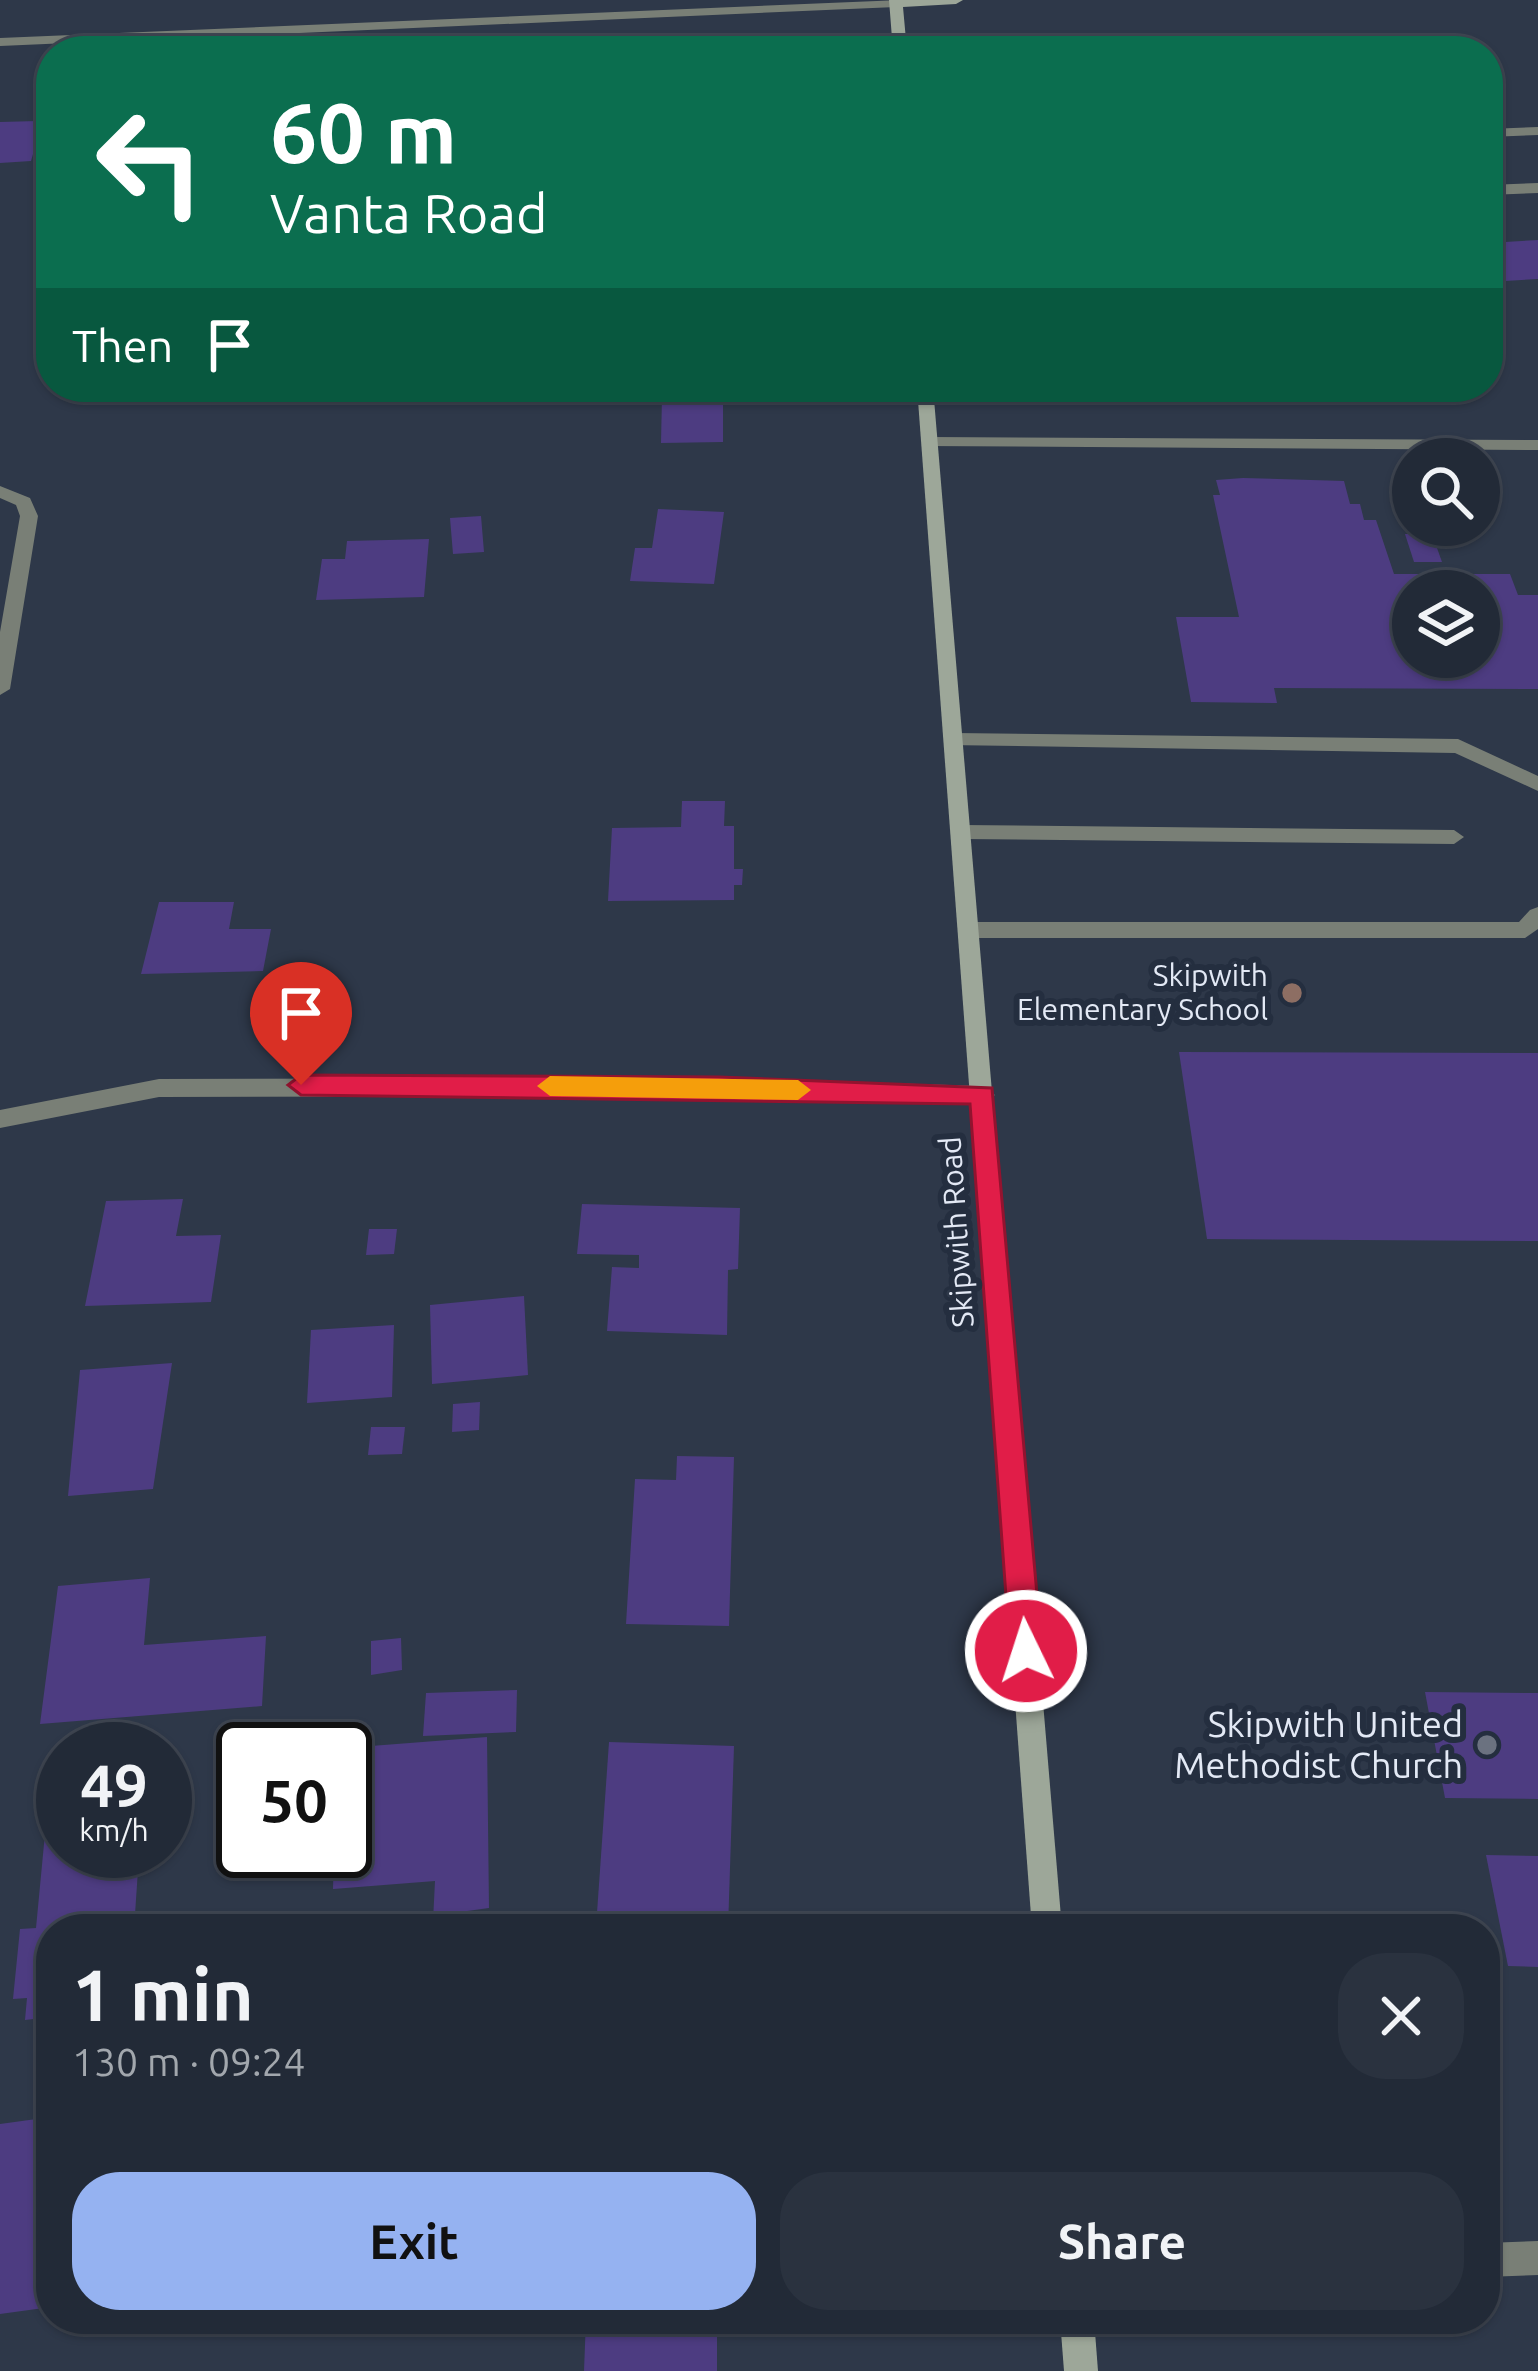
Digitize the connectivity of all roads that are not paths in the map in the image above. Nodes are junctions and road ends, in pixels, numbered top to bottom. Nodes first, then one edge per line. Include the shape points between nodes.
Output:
1 (956, 0) edge
2 (896, 1) edge
3 (149, 36) edge
4 (899, 36) edge
5 (36, 41) edge
6 (0, 43) edge
7 (1538, 131) edge
8 (1503, 132) edge
9 (1538, 188) edge
10 (1503, 189) edge
11 (926, 402) edge
12 (929, 442) junction
13 (1538, 445) edge
14 (0, 491) edge
15 (0, 689) edge
16 (953, 740) junction
17 (1538, 784) edge
18 (961, 832) junction
19 (1454, 837) dead end
20 (1538, 915) edge
21 (969, 930) junction
22 (983, 1095) junction
23 (0, 1120) edge
24 (1046, 1914) edge
25 (1538, 2258) edge
26 (1500, 2259) edge
27 (1078, 2334) edge
28 (1081, 2371) edge

1 - 2 main road
2 - 3 street
2 - 4 main road
5 - 6 street
7 - 8 street
9 - 10 street
11 - 12 main road, Skipwith Road
12 - 13 street
12 - 16 main road, Skipwith Road
14 - 15 street via 23,502 29,516
16 - 17 street via 1458,746
16 - 18 main road, Skipwith Road
18 - 19 street
18 - 21 main road, Skipwith Road
20 - 21 street via 1525,930
21 - 22 main road, Skipwith Road
22 - 23 street via 159,1088
22 - 24 main road, Skipwith Road
25 - 26 street
27 - 28 main road

